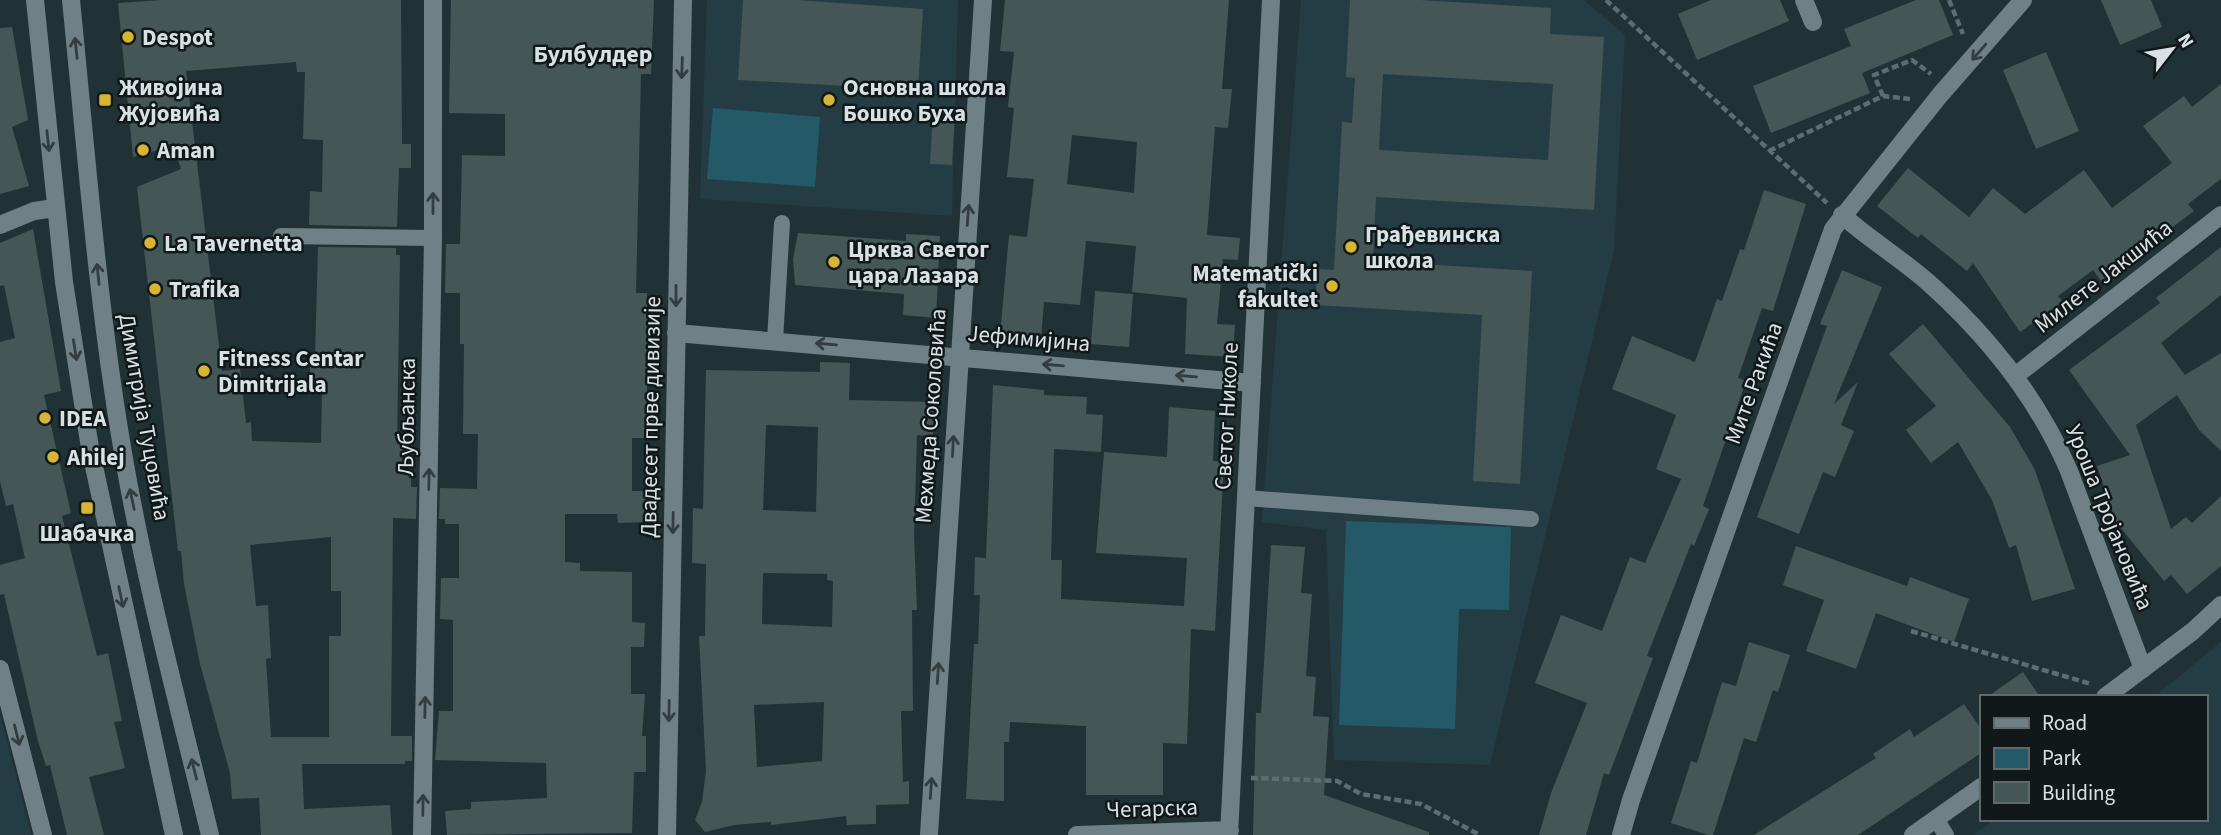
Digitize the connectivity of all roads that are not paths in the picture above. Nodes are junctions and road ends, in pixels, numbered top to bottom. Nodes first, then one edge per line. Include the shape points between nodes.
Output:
1 (35, 0) edge
2 (71, 0) edge
3 (433, 0) edge
4 (683, 0) edge
5 (983, 0) edge
6 (1271, 0) edge
7 (1804, 0) edge
8 (2023, 0) edge
9 (1813, 22) dead end
10 (55, 208) junction
11 (1835, 209) junction
12 (2221, 215) edge
13 (782, 223) dead end
14 (0, 225) edge
15 (281, 236) dead end
16 (433, 238) junction
17 (676, 333) junction
18 (775, 340) junction
19 (958, 356) junction
20 (2015, 376) junction
21 (1252, 383) junction
22 (1246, 498) junction
23 (1531, 519) dead end
24 (2221, 605) edge
25 (0, 669) edge
26 (2143, 669) junction
27 (3, 693) edge
28 (2108, 694) edge
29 (1980, 788) edge
30 (1936, 819) junction
31 (1229, 832) edge
32 (43, 835) edge
33 (174, 835) edge
34 (210, 835) edge
35 (422, 835) edge
36 (667, 835) edge
37 (929, 835) edge
38 (1077, 835) edge
39 (1621, 835) edge
40 (1913, 835) edge
41 (1946, 835) edge

1 -> 10 street
34 -> 2 street, Димитрија Туцовића via 122,449 103,318
16 -> 3 street, Љубљанска
4 -> 17 street, Двадесет прве дивизије
19 -> 5 street, Мехмеда Соколовића
6 - 21 street, Светог Николе
7 - 9 street
8 -> 11 street, Мите Ракића
10 - 14 street
10 -> 33 street via 90,447
11 - 20 street, Уроша Тројановића via 1928,282
11 - 39 street, Мите Ракића via 1833,229
12 - 20 street, Милете Јакшића
13 - 18 lane
15 - 16 lane
35 -> 16 street, Љубљанска
17 - 18 street, Јефимијина
17 -> 36 street, Двадесет прве дивизије
19 -> 18 street, Јефимијина
21 -> 19 street, Јефимијина
37 -> 19 street, Мехмеда Соколовића
20 - 26 street, Уроша Тројановића via 2066,462
21 - 22 street, Светог Николе
22 - 23 lane
22 - 31 street, Светог Николе
24 - 26 street
25 - 27 street
26 - 28 street
27 -> 32 street
29 - 30 street
30 - 40 street
30 - 41 lane
31 - 38 street, Чегарска

